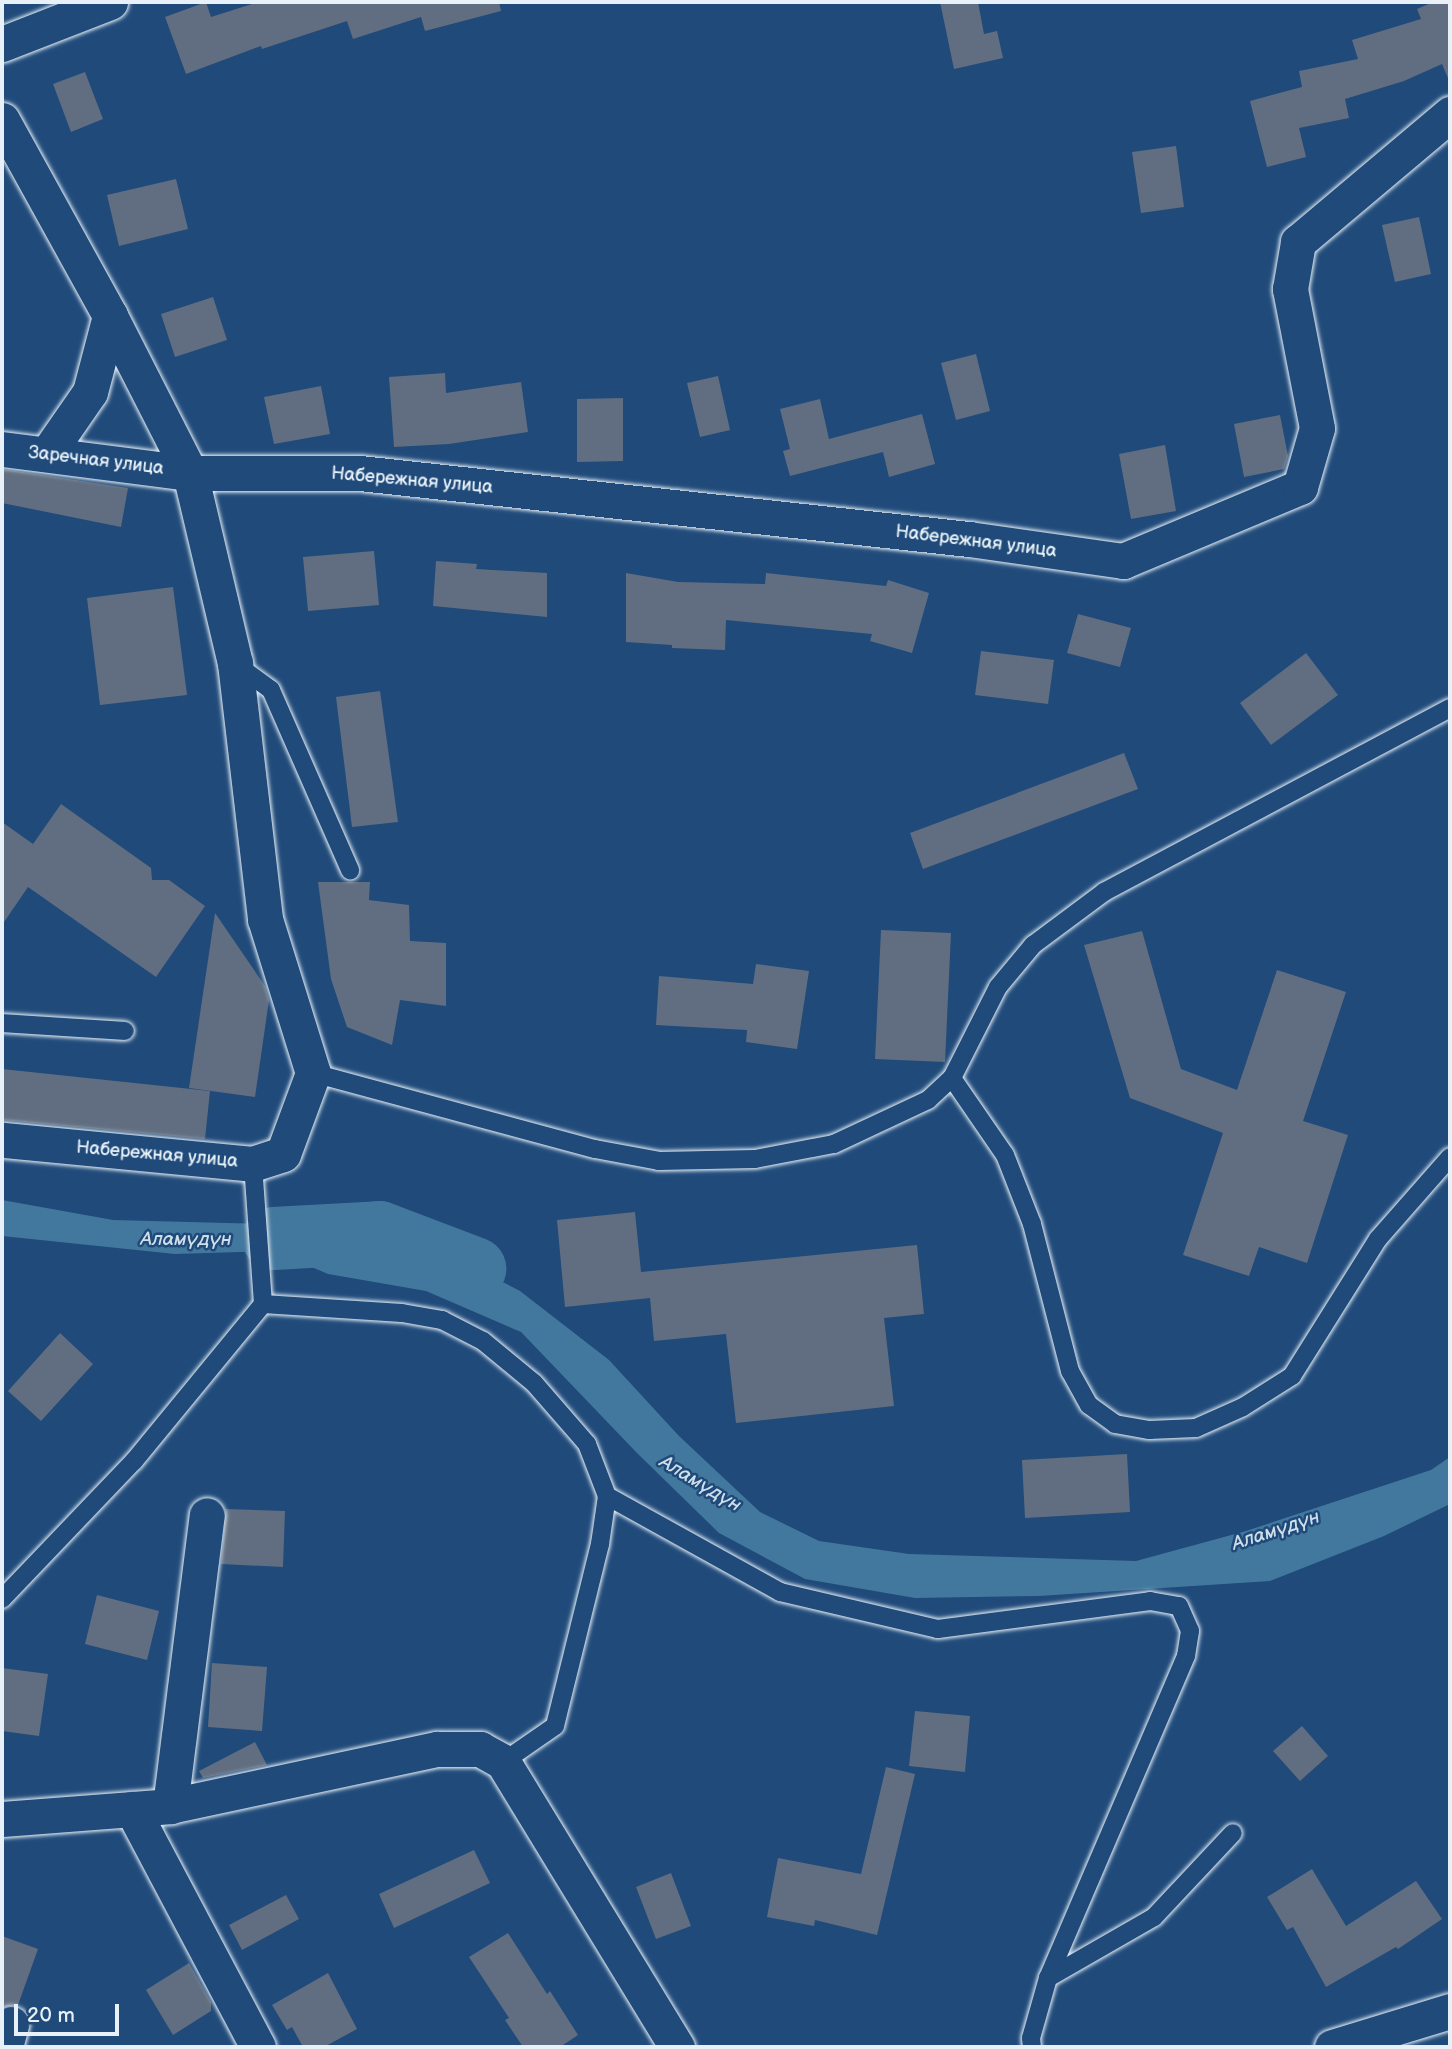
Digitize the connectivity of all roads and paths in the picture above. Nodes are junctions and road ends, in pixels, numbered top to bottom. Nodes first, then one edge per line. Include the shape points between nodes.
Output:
1 (110, 2) edge
2 (2, 44) edge
3 (1450, 114) edge
4 (2, 120) edge
5 (110, 316) junction
6 (2, 449) edge
7 (47, 454) junction
8 (190, 473) junction
9 (234, 663) junction
10 (1450, 708) edge
11 (350, 870) dead end
12 (2, 1024) edge
13 (125, 1031) dead end
14 (313, 1073) junction
15 (952, 1077) junction
16 (2, 1140) edge
17 (1450, 1157) edge
18 (253, 1164) junction
19 (263, 1296) junction
20 (607, 1496) junction
21 (208, 1515) dead end
22 (2, 1599) edge
23 (503, 1762) junction
24 (170, 1806) junction
25 (132, 1809) junction
26 (2, 1819) edge
27 (1233, 1833) dead end
28 (1048, 1978) junction
29 (1450, 2011) edge
30 (258, 2047) edge
31 (677, 2047) edge
32 (1032, 2047) edge
33 (1332, 2047) edge

1 - 2 street
3 - 8 street, Набережная улица via 1298,242 1290,289 1317,428 1300,486 1123,561 360,474
4 - 5 street
5 - 7 street via 90,392
5 - 8 street
6 - 7 street, Заречная улица
7 - 8 street, Заречная улица
8 - 9 street
9 - 11 lane via 271,690
9 - 14 street via 265,919
10 - 15 lane via 1104,892 1033,945 1007,976
12 - 13 lane
14 - 15 lane via 595,1149 659,1161 755,1159 834,1144 928,1100
14 - 18 street, Набережная улица via 283,1154
15 - 17 lane via 1005,1155 1032,1224 1070,1371 1089,1405 1106,1418 1149,1430 1196,1428 1243,1407 1292,1376 1378,1239
16 - 18 street, Набережная улица
18 - 19 lane
19 - 20 lane via 442,1320 483,1340 534,1383 587,1444
19 - 22 lane via 134,1461
20 - 23 lane via 600,1544 555,1726
20 - 28 lane via 780,1591 938,1629 1150,1601 1179,1606 1190,1631 1186,1656
21 - 24 street
23 - 24 street via 480,1749 438,1749
23 - 31 street
24 - 25 street
25 - 26 street
25 - 30 street
27 - 28 lane via 1154,1917
28 - 32 lane
29 - 33 street

